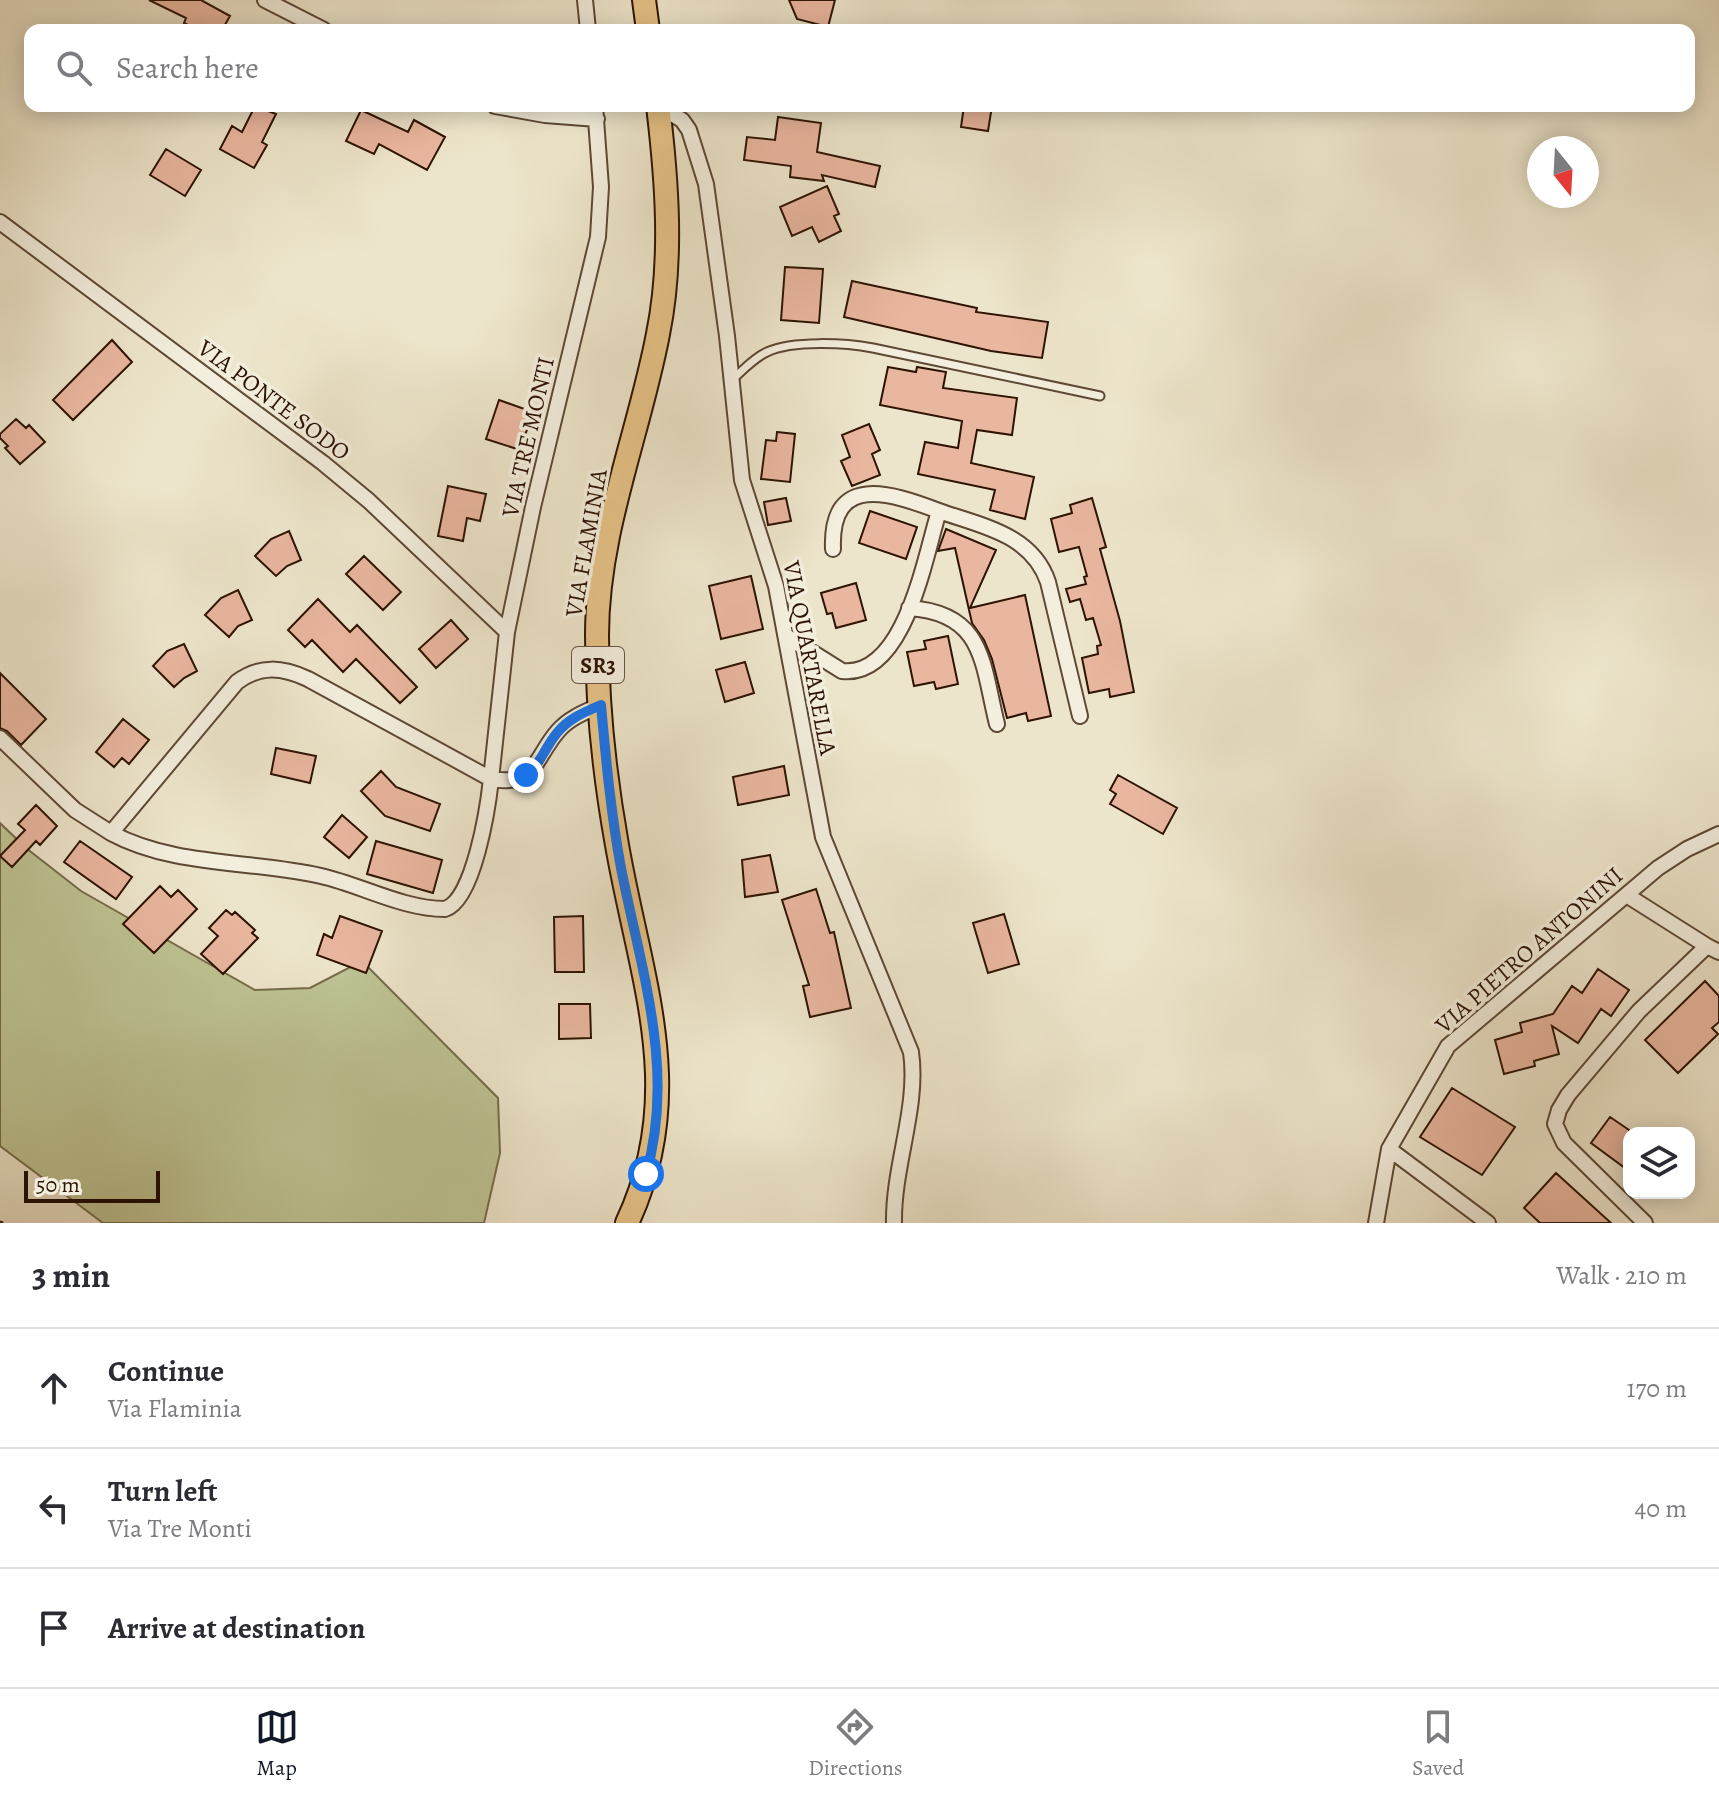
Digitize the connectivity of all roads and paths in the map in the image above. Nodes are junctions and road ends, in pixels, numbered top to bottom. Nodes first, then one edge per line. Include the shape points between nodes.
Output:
1 (265, 0) edge
2 (585, 0) edge
3 (644, 0) edge
4 (312, 24) edge
5 (587, 24) edge
6 (647, 24) edge
7 (526, 112) edge
8 (596, 112) edge
9 (659, 112) edge
10 (668, 112) edge
11 (0, 222) edge
12 (731, 381) junction
13 (1100, 396) dead end
14 (939, 511) junction
15 (833, 549) dead end
16 (909, 608) junction
17 (507, 632) junction
18 (786, 636) junction
19 (601, 705) junction
20 (1080, 716) dead end
21 (997, 724) dead end
22 (0, 738) edge
23 (491, 779) junction
24 (111, 833) junction
25 (1719, 834) edge
26 (1628, 896) junction
27 (1713, 949) edge
28 (1389, 1149) junction
29 (627, 1223) edge
30 (894, 1223) edge
31 (1376, 1223) edge
32 (1488, 1223) edge
33 (1645, 1223) edge

1 - 4 street
2 - 5 street
3 - 6 main road
7 - 8 street
8 - 17 street, VIA TRE MONTI via 598,237
9 - 19 main road, VIA FLAMINIA / SR3 via 666,268 659,330 600,585
10 - 12 street, VIA QUARTARELLA via 689,130 703,171
11 - 17 street, VIA PONTE SODO via 323,463
12 - 13 lane via 774,349 846,345
12 - 18 street, VIA QUARTARELLA via 744,490 771,565
14 - 15 street via 891,494 858,496 835,518
14 - 16 street
14 - 20 street via 1015,539 1039,561
16 - 18 street via 890,649 851,671 837,669
16 - 21 street via 943,613 966,628 979,652
17 - 23 street, VIA TRE MONTI
18 - 30 street, VIA QUARTARELLA via 823,837 911,1052 912,1085 895,1183
19 - 23 street via 565,724 526,775
19 - 29 main road, VIA FLAMINIA / SR3 via 614,828 648,996 658,1077 654,1146
22 - 24 street via 75,810
23 - 24 street via 299,675 268,669 244,677 228,691
23 - 24 street, VIA TRE MONTI via 481,843 460,898 450,908 423,906 317,875 165,852
25 - 26 street, VIA PIETRO ANTONINI via 1671,858
26 - 27 street
26 - 28 street, VIA PIETRO ANTONINI via 1448,1046
27 - 33 street via 1619,1033 1556,1117 1564,1143
28 - 31 street, VIA PIETRO ANTONINI
28 - 32 street

